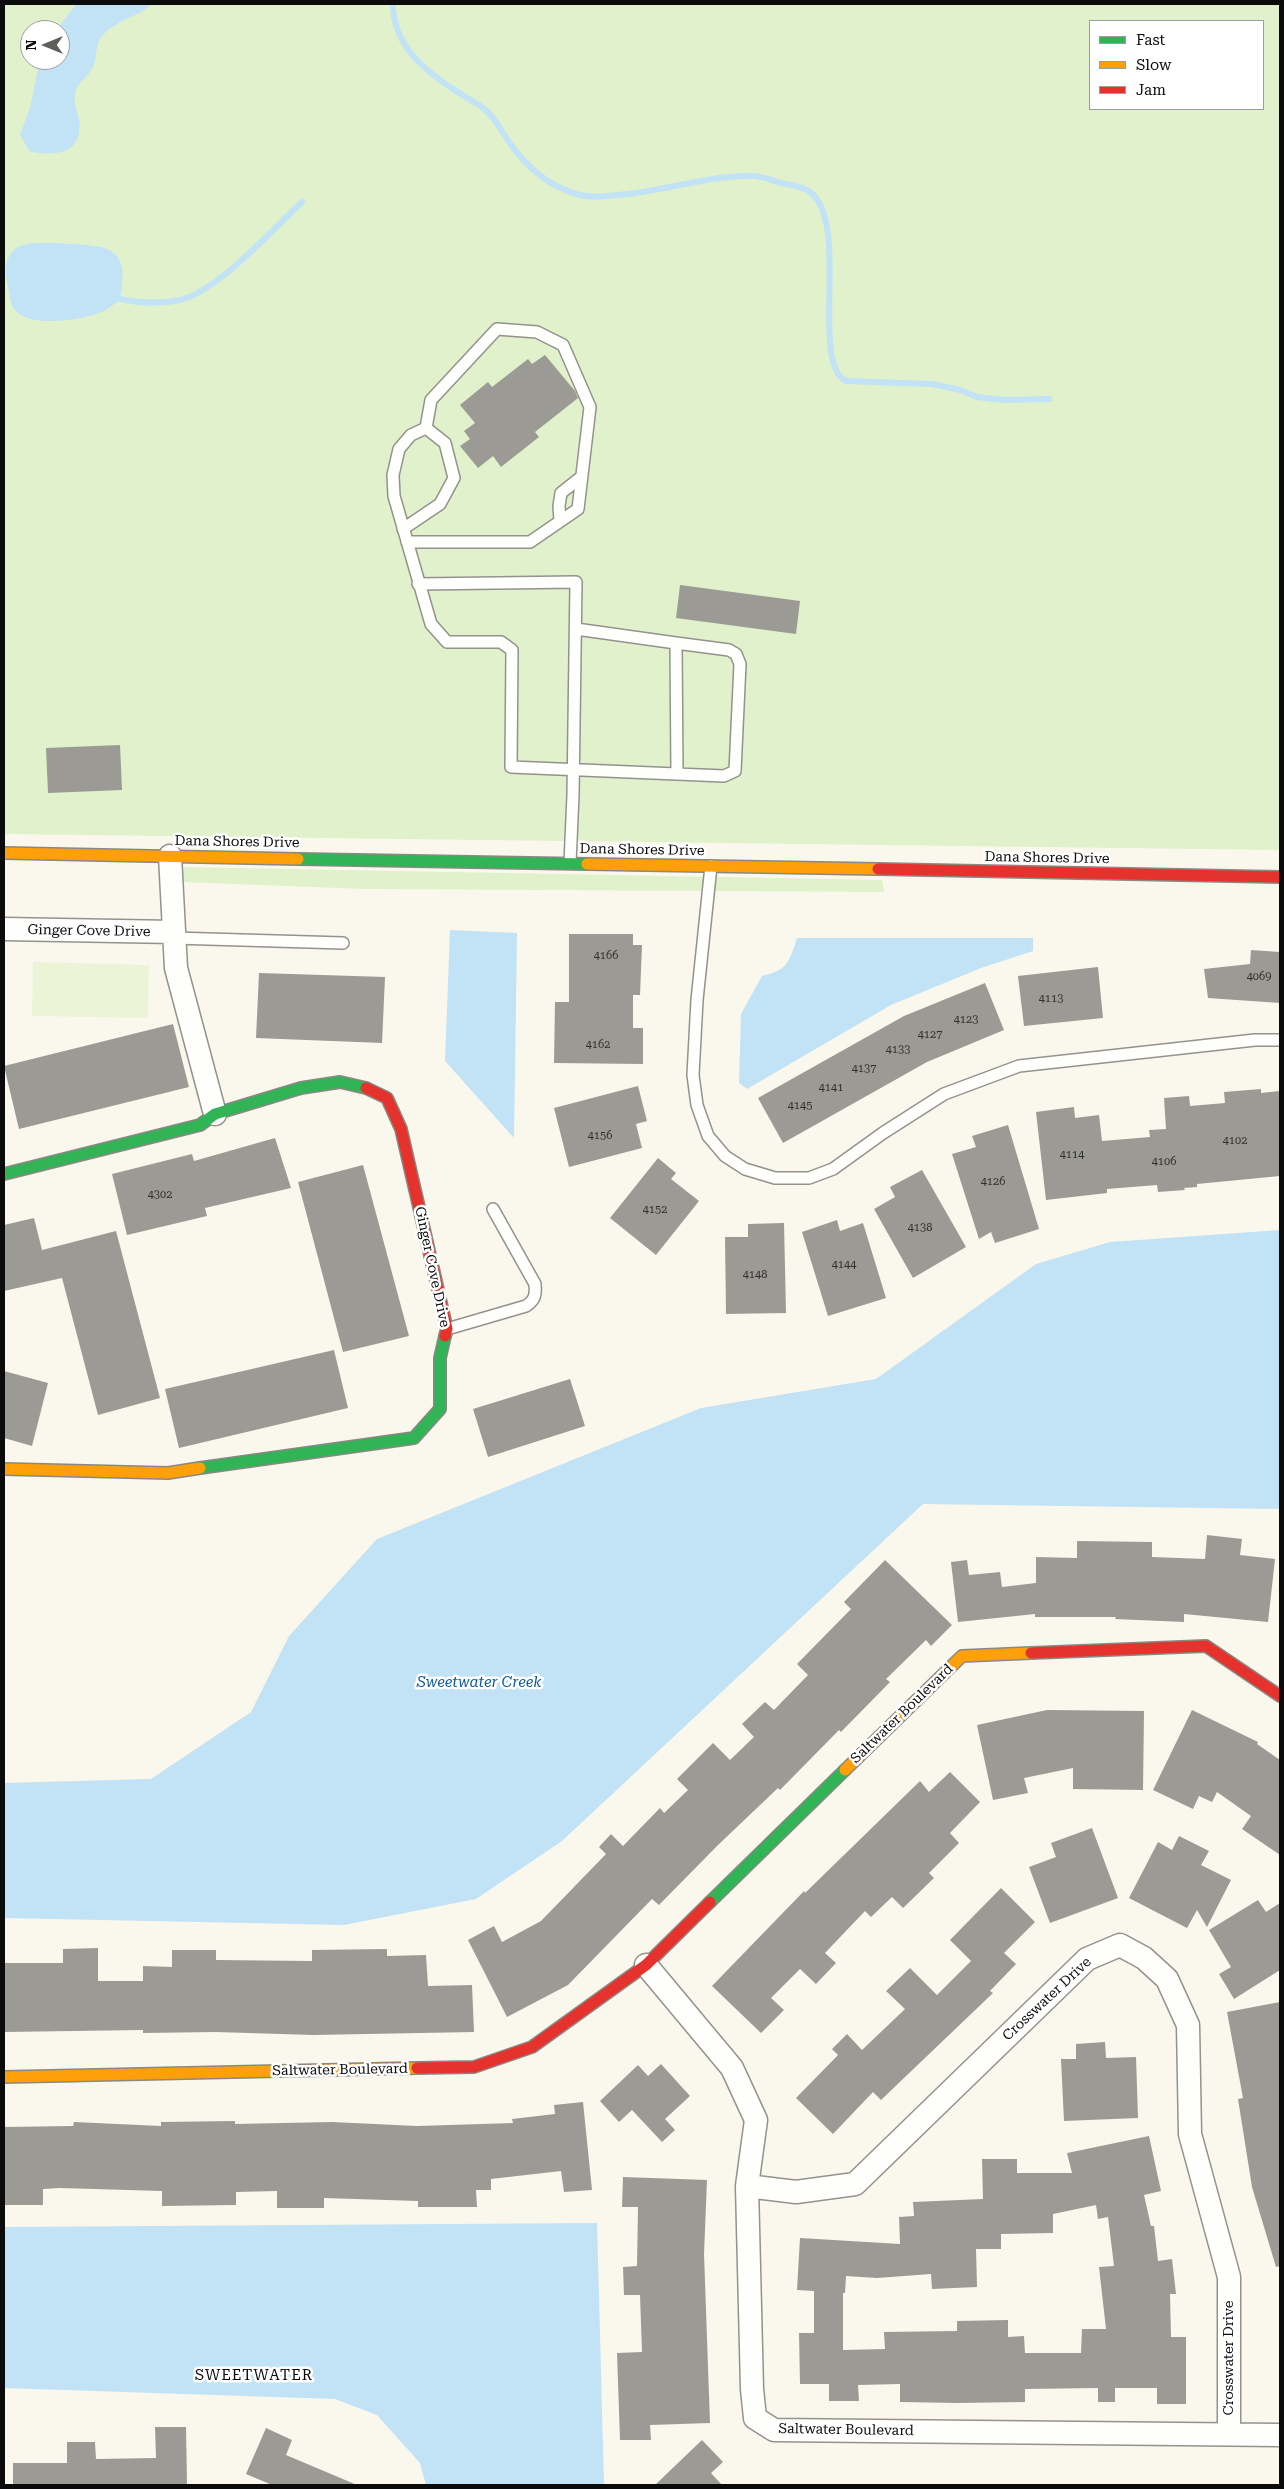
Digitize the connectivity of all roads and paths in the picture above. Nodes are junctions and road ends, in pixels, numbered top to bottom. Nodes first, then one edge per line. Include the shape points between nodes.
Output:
1 (426, 428) junction
2 (580, 478) junction
3 (560, 521) junction
4 (403, 529) junction
5 (407, 542) junction
6 (418, 584) junction
7 (576, 629) junction
8 (676, 643) junction
9 (574, 770) junction
10 (677, 774) junction
11 (4, 852) edge
12 (170, 856) junction
13 (570, 863) junction
14 (711, 866) junction
15 (1280, 877) edge
16 (4, 929) edge
17 (174, 935) junction
18 (343, 943) dead end
19 (1280, 1040) edge
20 (215, 1114) junction
21 (4, 1174) edge
22 (493, 1209) dead end
23 (447, 1329) junction
24 (4, 1469) edge
25 (1280, 1696) edge
26 (646, 1965) junction
27 (4, 2077) edge
28 (747, 2186) junction
29 (1228, 2434) junction
30 (1280, 2434) edge

1 - 2 lane via 431,400 497,329 537,332 563,345 590,407
1 - 4 lane via 411,435 398,449 393,475 394,496
1 - 4 lane via 445,443 454,478 440,504
2 - 3 lane via 561,493
2 - 3 lane via 578,509
3 - 5 lane via 530,542
4 - 5 lane
5 - 6 lane
6 - 7 lane via 576,582
6 - 9 lane via 431,624 447,642 501,642 512,650 511,767
7 - 8 lane
7 - 9 lane
8 - 10 lane
8 - 10 lane via 729,650 736,654 740,664 735,771 724,776
9 - 10 lane
9 - 13 lane
11 - 12 street, Dana Shores Drive
12 - 13 street, Dana Shores Drive
12 - 17 street
13 - 14 street, Dana Shores Drive
14 - 15 street, Dana Shores Drive
14 - 19 lane via 693,1075 697,1105 708,1136 725,1156 745,1169 775,1178 809,1178 833,1170 944,1094 1020,1066
16 - 17 street, Ginger Cove Drive
17 - 18 lane
17 - 20 street via 176,968
20 - 21 street, Ginger Cove Drive via 200,1125
20 - 23 street, Ginger Cove Drive via 301,1088 340,1082 360,1085 387,1098 401,1129
22 - 23 lane via 535,1284 533,1302
23 - 24 street, Ginger Cove Drive via 440,1358 440,1409 414,1438 168,1474
25 - 26 street, Saltwater Boulevard via 1206,1646 962,1656
26 - 27 street, Saltwater Boulevard via 532,2047 474,2067
26 - 28 street, Saltwater Boulevard via 736,2076 756,2120
28 - 29 street, Saltwater Boulevard via 755,2418 774,2430
28 - 29 street, Crosswater Drive via 796,2192 855,2184 1087,1959 1120,1945 1144,1958 1168,1978 1188,2025 1190,2134 1229,2277
29 - 30 street, Saltwater Boulevard

